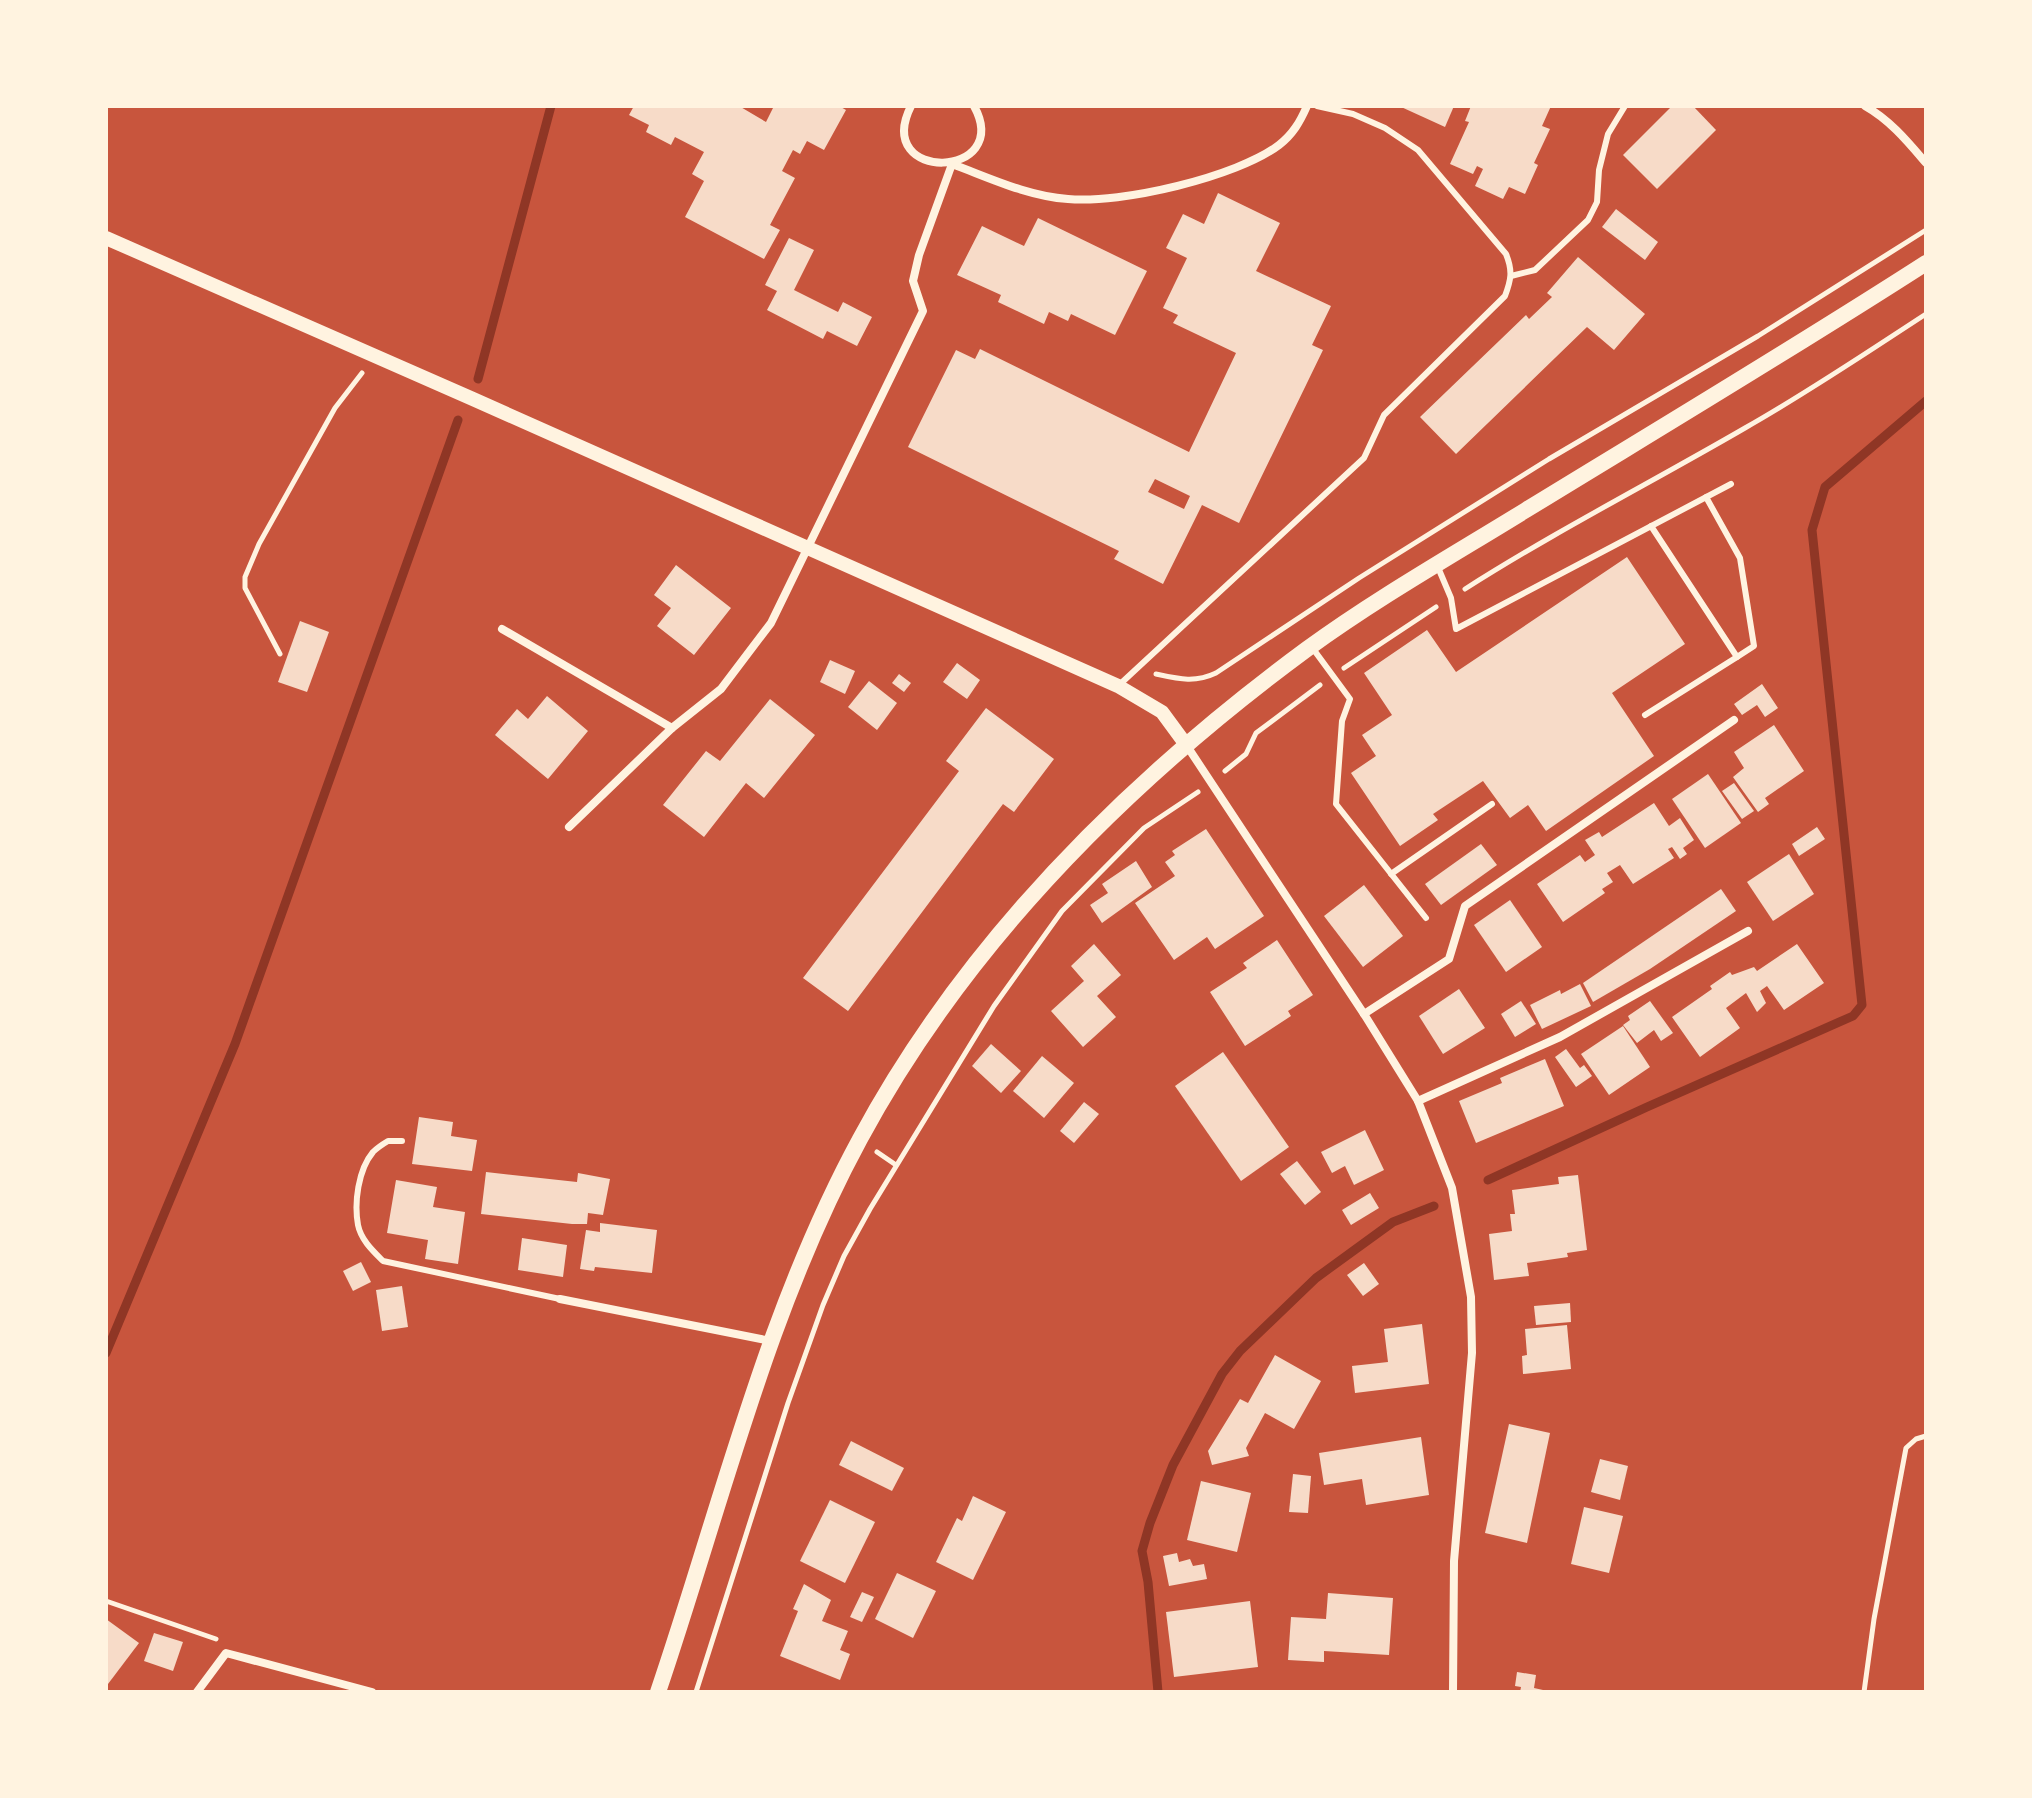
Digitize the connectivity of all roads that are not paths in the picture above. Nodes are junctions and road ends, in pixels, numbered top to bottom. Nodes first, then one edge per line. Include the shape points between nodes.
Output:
1 (911, 106) edge
2 (974, 106) edge
3 (1307, 106) edge
4 (1317, 106) edge
5 (1625, 106) edge
6 (1865, 106) edge
7 (1926, 163) edge
8 (952, 164) junction
9 (106, 238) edge
10 (1926, 263) edge
11 (1511, 276) junction
12 (1731, 484) dead end
13 (1706, 497) junction
14 (1651, 526) junction
15 (808, 545) junction
16 (1437, 565) junction
17 (502, 629) dead end
18 (1311, 646) junction
19 (1737, 657) junction
20 (1118, 686) junction
21 (1645, 715) dead end
22 (1734, 720) dead end
23 (672, 728) junction
24 (1187, 746) junction
25 (1492, 804) dead end
26 (569, 827) dead end
27 (1391, 874) junction
28 (1426, 918) dead end
29 (1748, 931) dead end
30 (1364, 1014) junction
31 (1418, 1101) junction
32 (402, 1141) dead end
33 (560, 1299) joint
34 (772, 1341) junction
35 (197, 1692) edge
36 (372, 1692) edge
37 (658, 1692) edge
38 (1453, 1692) edge

1 - 8 street via 905,129 912,149 930,162
2 - 8 street via 978,140 971,152
3 - 8 street via 1298,127 1257,158 1124,197 1066,199 1025,192
4 - 11 lane via 1353,114 1418,150 1506,254
5 - 11 lane via 1608,134 1597,202 1588,220 1535,270
6 - 7 street
8 - 15 street via 913,281 923,311
9 - 15 street
10 - 16 main road
11 - 20 lane via 1505,296 1384,415 1364,458
12 - 13 lane
13 - 14 lane
13 - 19 lane via 1740,558 1754,646
14 - 16 lane via 1456,629 1451,598
14 - 19 lane
15 - 20 street
15 - 23 street via 763,634 721,689
16 - 18 main road
17 - 23 street
18 - 24 main road
18 - 27 lane via 1350,699 1342,721 1336,804
19 - 21 lane
20 - 24 street via 1162,712
22 - 30 street via 1465,906 1449,959
23 - 26 street
24 - 30 street
24 - 34 main road via 1058,867 945,1002 859,1140
25 - 27 lane
27 - 28 lane
29 - 31 street via 1560,1037
30 - 31 street
31 - 38 street via 1452,1188 1471,1297 1469,1406 1454,1561
32 - 33 lane via 388,1141 373,1151 363,1170 358,1226 368,1246 383,1261
33 - 34 street
34 - 37 main road
35 - 36 street via 226,1653

